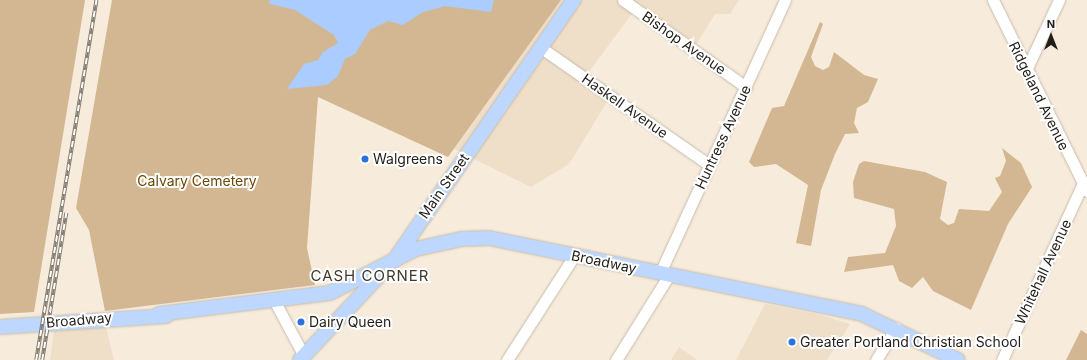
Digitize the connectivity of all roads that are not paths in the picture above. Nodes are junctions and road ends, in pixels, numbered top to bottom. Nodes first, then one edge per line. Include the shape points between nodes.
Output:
1 (574, 0) edge
2 (623, 0) edge
3 (785, 0) edge
4 (993, 0) edge
5 (1059, 0) edge
6 (540, 47) junction
7 (1027, 68) junction
8 (746, 87) junction
9 (710, 165) junction
10 (1085, 187) edge
11 (574, 256) junction
12 (395, 259) junction
13 (665, 274) junction
14 (275, 302) junction
15 (0, 327) edge
16 (896, 328) junction
17 (302, 358) edge
18 (507, 360) edge
19 (616, 360) edge
20 (876, 360) edge
21 (958, 360) edge
22 (1002, 360) edge

1 - 6 main road, Main Street
2 - 8 street, Bishop Avenue
3 - 8 street, Huntress Avenue
4 - 7 street, Ridgeland Avenue
5 - 7 street
6 - 9 street, Haskell Avenue
6 - 12 main road, Main Street
7 - 10 street, Ridgeland Avenue
8 - 9 street, Huntress Avenue
9 - 13 street, Huntress Avenue
10 - 22 street, Whitehall Avenue
11 - 12 main road, Broadway via 471,238 416,249
11 - 13 main road, Broadway
11 - 18 street
12 - 14 main road, Broadway via 343,288
12 - 17 main road, Main Street
13 - 16 main road, Broadway via 862,314
13 - 19 street, Huntress Avenue
14 - 15 main road, Broadway
14 - 17 street
16 - 20 street
16 - 21 main road, Broadway

